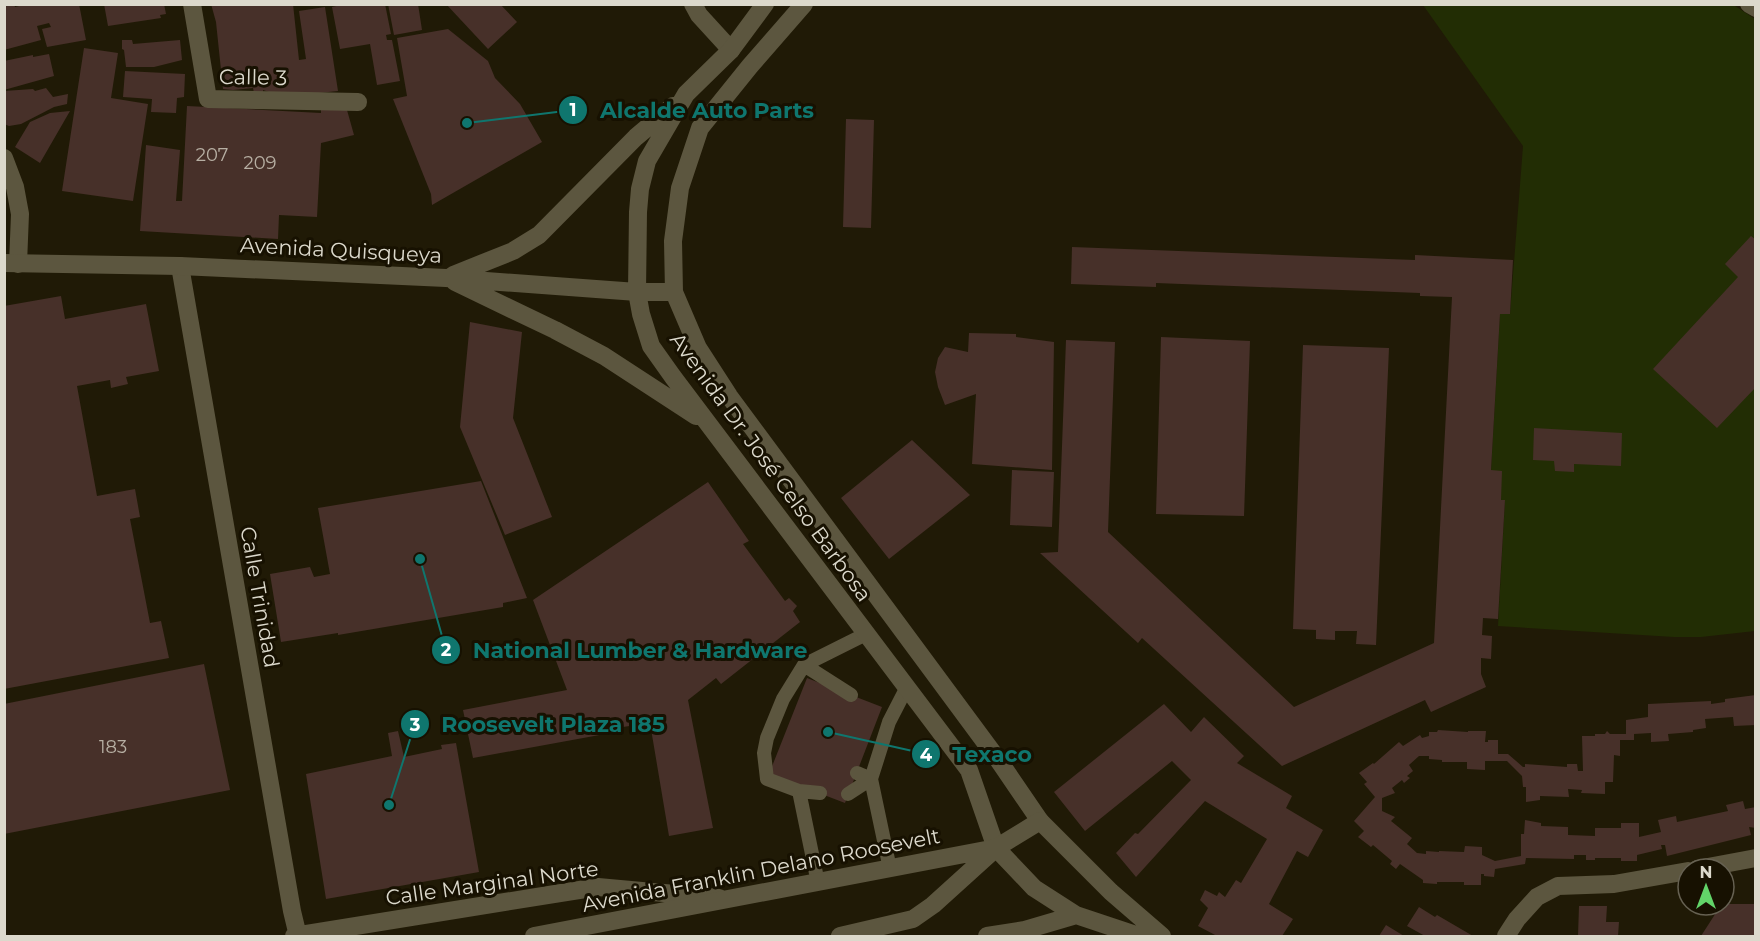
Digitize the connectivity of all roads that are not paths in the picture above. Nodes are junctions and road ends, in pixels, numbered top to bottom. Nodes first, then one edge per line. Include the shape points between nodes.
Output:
1 (192, 4) edge
2 (693, 4) edge
3 (765, 4) edge
4 (804, 4) edge
5 (1749, 4) edge
6 (1755, 8) edge
7 (731, 50) junction
8 (750, 66) junction
9 (686, 94) junction
10 (358, 102) dead end
11 (4, 158) edge
12 (11, 263) edge
13 (180, 266) junction
14 (446, 278) junction
15 (637, 291) junction
16 (674, 292) junction
17 (706, 423) junction
18 (866, 634) junction
19 (804, 665) junction
20 (907, 687) junction
21 (851, 695) dead end
22 (783, 699) junction
23 (796, 705) dead end
24 (767, 738) junction
25 (781, 744) dead end
26 (857, 773) dead end
27 (871, 779) junction
28 (799, 791) junction
29 (820, 793) dead end
30 (849, 794) dead end
31 (1040, 821) junction
32 (996, 848) junction
33 (1755, 858) edge
34 (1736, 862) edge
35 (890, 869) junction
36 (1676, 873) edge
37 (818, 883) junction
38 (733, 900) junction
39 (1076, 915) junction
40 (296, 936) edge
41 (534, 936) edge
42 (840, 936) edge
43 (987, 936) edge
44 (1139, 936) edge
45 (1162, 936) edge
46 (1506, 936) edge

1 - 10 street, Calle 3 via 208,99
2 - 7 street
3 - 7 street, Avenida Dr. José Celso Barbosa
4 - 8 street, Avenida Dr. José Celso Barbosa
5 - 6 street
7 - 8 street
7 - 9 street, Avenida Dr. José Celso Barbosa
8 - 16 street, Avenida Dr. José Celso Barbosa via 700,128 680,188 673,242
9 - 14 street via 636,137 539,235 513,251
9 - 15 street, Avenida Dr. José Celso Barbosa via 647,161 640,189
11 - 12 street via 20,213
12 - 13 street, Avenida Quisqueya
13 - 14 street, Avenida Quisqueya
13 - 40 street, Calle Trinidad
14 - 15 street, Avenida Quisqueya
14 - 17 street via 604,356
15 - 16 street, Avenida Quisqueya
15 - 17 street, Avenida Dr. José Celso Barbosa via 651,346
16 - 31 street, Avenida Dr. José Celso Barbosa via 698,348 729,396
17 - 18 street, Avenida Dr. José Celso Barbosa
18 - 19 lane
18 - 20 street, Avenida Dr. José Celso Barbosa
19 - 21 lane
19 - 22 lane
20 - 27 lane via 884,718
20 - 32 street, Avenida Dr. José Celso Barbosa via 969,770
22 - 23 lane
22 - 24 lane
24 - 25 lane
24 - 28 lane via 767,779
26 - 27 lane
27 - 30 lane
27 - 35 lane
28 - 29 lane
28 - 37 lane
31 - 32 street
31 - 45 street, Avenida Dr. José Celso Barbosa
32 - 35 street, Avenida Franklin Delano Roosevelt
32 - 39 street, Avenida Dr. José Celso Barbosa via 1034,888
32 - 42 street via 913,919
33 - 34 street
35 - 37 street, Avenida Franklin Delano Roosevelt
36 - 46 street via 1614,884 1558,886 1537,897
37 - 38 street, Avenida Franklin Delano Roosevelt
38 - 40 street, Calle Marginal Norte via 598,887
38 - 41 street, Avenida Franklin Delano Roosevelt
39 - 43 street
39 - 44 street, Avenida Dr. José Celso Barbosa

